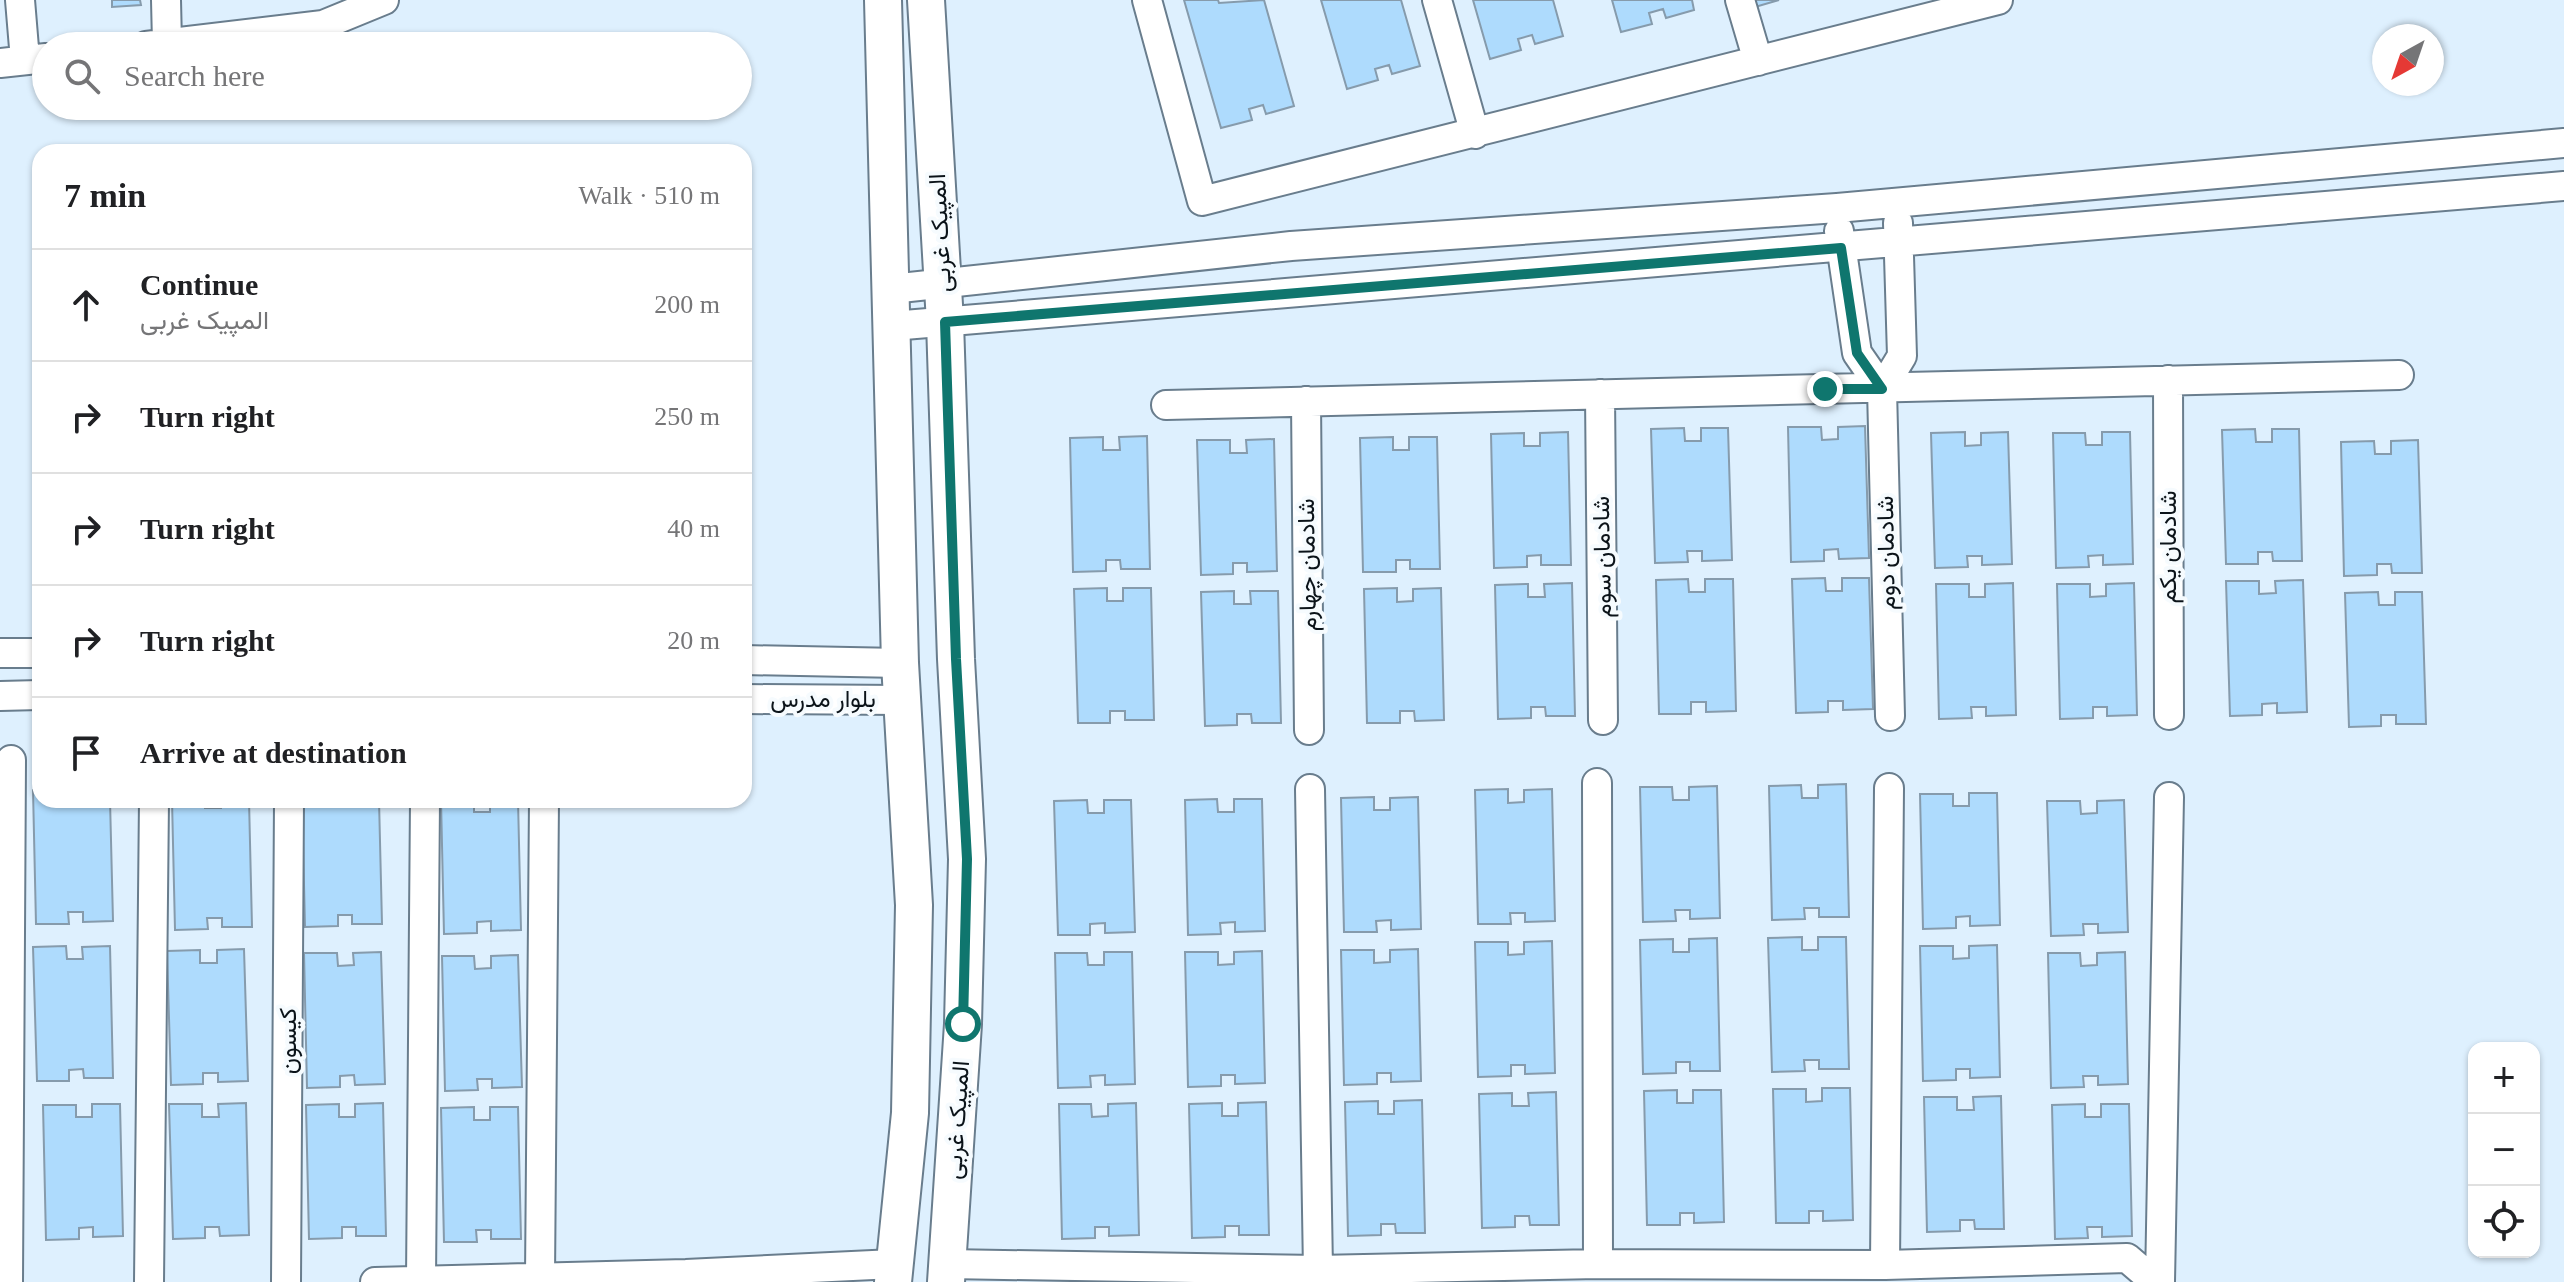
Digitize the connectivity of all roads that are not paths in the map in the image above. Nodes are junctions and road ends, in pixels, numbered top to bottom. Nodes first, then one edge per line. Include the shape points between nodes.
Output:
1 (20, 0) edge
2 (166, 0) edge
3 (384, 0) edge
4 (883, 0) edge
5 (926, 0) edge
6 (1147, 0) edge
7 (1437, 0) edge
8 (1740, 0) edge
9 (1998, 0) edge
10 (159, 32) edge
11 (265, 32) edge
12 (24, 61) edge
13 (1758, 61) junction
14 (1475, 134) junction
15 (2564, 143) edge
16 (2564, 186) edge
17 (1898, 203) junction
18 (1837, 208) junction
19 (1899, 239) junction
20 (1841, 248) junction
21 (943, 283) junction
22 (891, 289) junction
23 (945, 322) junction
24 (892, 326) junction
25 (2399, 375) dead end
26 (2168, 380) junction
27 (1882, 389) junction
28 (1600, 394) junction
29 (1306, 401) junction
30 (1166, 405) dead end
31 (0, 653) edge
32 (32, 653) edge
33 (956, 659) junction
34 (752, 660) edge
35 (900, 663) junction
36 (32, 695) edge
37 (0, 696) edge
38 (752, 699) edge
39 (958, 699) junction
40 (902, 700) junction
41 (2169, 715) dead end
42 (1890, 716) dead end
43 (1603, 720) dead end
44 (1309, 730) dead end
45 (11, 760) dead end
46 (1597, 783) dead end
47 (1889, 788) dead end
48 (1310, 789) dead end
49 (2169, 797) dead end
50 (154, 808) edge
51 (289, 808) edge
52 (425, 808) edge
53 (544, 808) edge
54 (1598, 1264) junction
55 (1885, 1265) junction
56 (1318, 1270) junction
57 (894, 1273) edge
58 (947, 1273) edge
59 (540, 1278) junction
60 (421, 1281) edge
61 (8, 1282) edge
62 (149, 1282) edge
63 (286, 1282) edge
64 (375, 1282) edge
65 (2157, 1282) edge

1 - 12 street
2 - 10 street
3 - 11 street via 323,25
4 - 22 street, المپیک غربی
5 - 21 street, المپیک غربی
6 - 14 street via 1202,201
7 - 14 street
8 - 13 street
9 - 13 street
13 - 14 street
15 - 17 street
16 - 19 street
17 - 18 street
17 - 19 street
18 - 20 street
18 - 21 street via 1291,246
19 - 20 street
19 - 27 street via 1902,356
20 - 23 street
20 - 27 street via 1857,353
21 - 22 street
21 - 23 street, المپیک غربی
22 - 24 street, المپیک غربی
23 - 24 street
23 - 33 street, المپیک غربی
24 - 35 street, المپیک غربی
25 - 26 street
26 - 27 street
26 - 41 street, شادمان یکم
27 - 28 street
27 - 42 street, شادمان دوم
28 - 29 street
28 - 43 street, شادمان سوم
29 - 30 street
29 - 44 street, شادمان چهارم
31 - 32 street
33 - 35 street
33 - 39 street, المپیک غربی
34 - 35 street, بلوار مدرس
35 - 40 street, المپیک غربی
36 - 37 street
38 - 40 street, بلوار مدرس
39 - 40 street
39 - 58 street, المپیک غربی via 967,859
40 - 57 street, المپیک غربی via 914,905 910,1113
45 - 61 street
46 - 54 street
47 - 55 street
48 - 56 street
49 - 65 street
50 - 62 street
51 - 63 street, کیسون
52 - 60 street
53 - 59 street
54 - 55 street
54 - 56 street
55 - 65 street via 2127,1258
56 - 58 street
57 - 58 street
57 - 59 street
59 - 60 street
60 - 64 street

